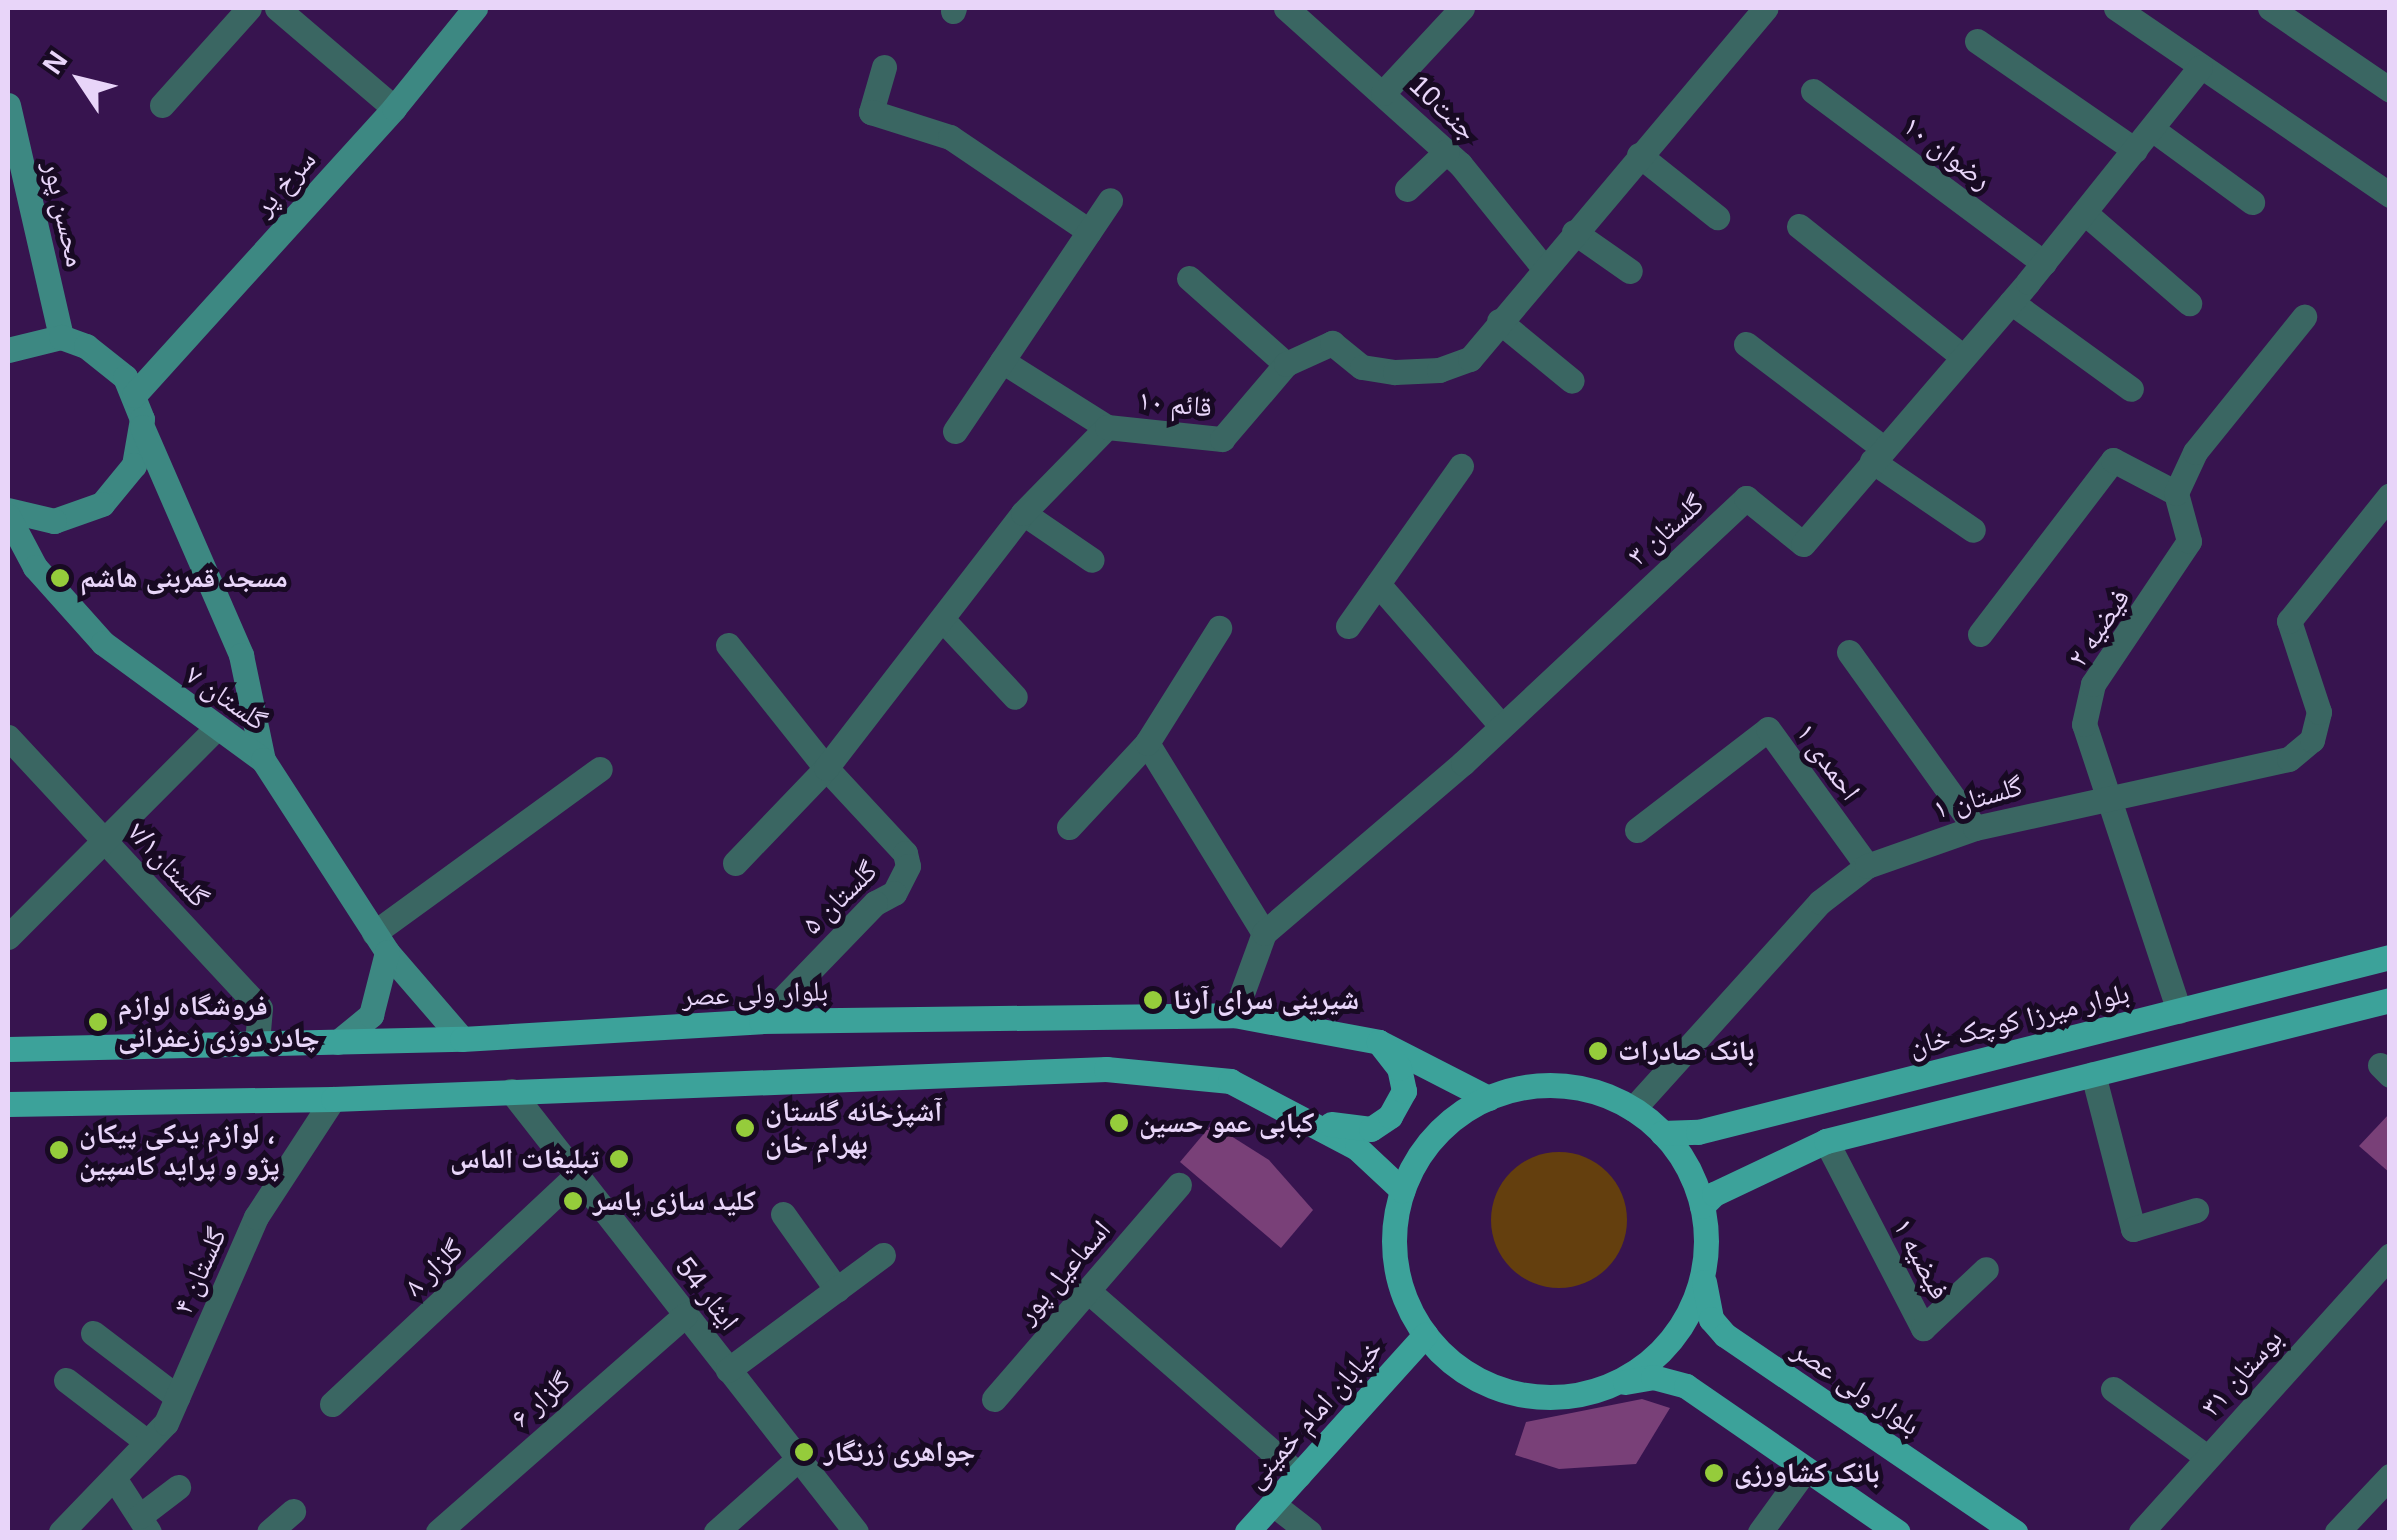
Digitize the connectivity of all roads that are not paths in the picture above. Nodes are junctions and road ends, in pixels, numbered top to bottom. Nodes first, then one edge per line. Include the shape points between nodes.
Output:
1 (250, 8) edge
2 (277, 8) edge
3 (476, 8) edge
4 (1286, 8) edge
5 (1462, 8) edge
6 (1766, 8) edge
7 (2116, 8) edge
8 (2270, 8) edge
9 (1977, 41) dead end
10 (2200, 66) junction
11 (884, 67) dead end
12 (2390, 90) edge
13 (1813, 91) dead end
14 (1383, 92) junction
15 (8, 105) edge
16 (162, 106) dead end
17 (394, 108) junction
18 (2152, 128) junction
19 (2135, 150) junction
20 (1446, 152) junction
21 (1638, 154) junction
22 (1406, 189) dead end
23 (2390, 195) edge
24 (1110, 200) dead end
25 (2252, 202) dead end
26 (2084, 213) junction
27 (1717, 217) dead end
28 (1800, 226) dead end
29 (1089, 232) junction
30 (1574, 232) junction
31 (2044, 263) junction
32 (1544, 268) junction
33 (1630, 271) dead end
34 (1189, 278) dead end
35 (2011, 302) junction
36 (2189, 302) dead end
37 (2304, 317) dead end
38 (1500, 321) junction
39 (61, 337) junction
40 (1746, 344) dead end
41 (8, 350) edge
42 (1963, 357) junction
43 (1002, 361) junction
44 (1286, 364) junction
45 (1572, 381) dead end
46 (2131, 389) dead end
47 (134, 395) junction
48 (141, 424) junction
49 (1108, 426) junction
50 (955, 431) dead end
51 (1878, 455) junction
52 (1461, 466) dead end
53 (2176, 493) junction
54 (2390, 495) edge
55 (8, 513) edge
56 (1023, 513) junction
57 (1973, 530) dead end
58 (1092, 560) dead end
59 (1378, 584) junction
60 (943, 620) junction
61 (1348, 626) dead end
62 (1219, 628) dead end
63 (1980, 634) dead end
64 (728, 645) dead end
65 (1849, 652) dead end
66 (1015, 698) dead end
67 (1500, 723) junction
68 (215, 729) junction
69 (8, 738) edge
70 (1147, 743) junction
71 (262, 760) junction
72 (826, 768) junction
73 (600, 769) dead end
74 (2104, 795) junction
75 (1069, 827) dead end
76 (1975, 828) junction
77 (1637, 830) dead end
78 (107, 843) junction
79 (735, 863) dead end
80 (1867, 866) junction
81 (1264, 932) junction
82 (8, 938) edge
83 (380, 942) junction
84 (2390, 958) edge
85 (2390, 1000) edge
86 (2179, 1011) junction
87 (1234, 1015) junction
88 (761, 1022) junction
89 (462, 1039) junction
90 (338, 1042) junction
91 (1379, 1042) junction
92 (257, 1044) junction
93 (8, 1049) edge
94 (2093, 1074) junction
95 (512, 1091) junction
96 (334, 1098) junction
97 (1488, 1098) junction
98 (8, 1104) edge
99 (1633, 1110) junction
100 (1311, 1119) junction
101 (1662, 1133) junction
102 (1826, 1141) junction
103 (576, 1176) junction
104 (1179, 1186) dead end
105 (1402, 1190) junction
106 (1702, 1206) junction
107 (2196, 1210) dead end
108 (783, 1214) dead end
109 (883, 1255) dead end
110 (2390, 1255) edge
111 (1703, 1268) junction
112 (1986, 1269) dead end
113 (837, 1290) junction
114 (1088, 1291) junction
115 (685, 1315) junction
116 (93, 1333) dead end
117 (1425, 1335) junction
118 (728, 1370) junction
119 (66, 1380) dead end
120 (1610, 1385) junction
121 (2113, 1389) dead end
122 (177, 1398) junction
123 (994, 1399) dead end
124 (332, 1404) dead end
125 (148, 1442) junction
126 (2207, 1457) junction
127 (798, 1459) junction
128 (1806, 1469) junction
129 (1299, 1474) junction
130 (2390, 1476) edge
131 (114, 1478) junction
132 (178, 1487) dead end
133 (1273, 1504) junction
134 (292, 1511) dead end
135 (144, 1524) edge
136 (61, 1532) edge
137 (269, 1532) edge
138 (438, 1532) edge
139 (716, 1532) edge
140 (856, 1532) edge
141 (1248, 1532) edge
142 (1309, 1532) edge
143 (1760, 1532) edge
144 (1898, 1532) edge
145 (2014, 1532) edge
146 (2142, 1532) edge
147 (2338, 1532) edge

1 - 16 street
2 - 17 street
3 - 17 main road, سرخ پر
4 - 14 street, جنت10
5 - 14 street
6 - 21 street, قائم ۱۰
7 - 10 street
8 - 12 street
9 - 19 street
10 - 18 street, گلستان ۳
10 - 23 street
11 - 29 street via 870,112 950,137
13 - 31 street, رضوان ۱۰
14 - 20 street, جنت10
15 - 39 main road, محسن پور
17 - 47 main road, سرخ پر
18 - 19 street, گلستان ۳
18 - 25 street
19 - 26 street, گلستان ۳
20 - 22 street
20 - 32 street, جنت10
21 - 27 street
21 - 30 street, قائم ۱۰
24 - 29 street
26 - 31 street, گلستان ۳
26 - 36 street
28 - 42 street
29 - 43 street
30 - 32 street, قائم ۱۰
30 - 33 street
31 - 35 street, گلستان ۳
32 - 38 street, قائم ۱۰
34 - 44 street
35 - 42 street, گلستان ۳
35 - 46 street
37 - 53 street via 2195,452
38 - 44 street, قائم ۱۰ via 1470,358 1440,370 1362,367 1332,343
38 - 45 street
39 - 41 main road
39 - 47 main road via 111,362
40 - 51 street
42 - 51 street, گلستان ۳
43 - 49 street
43 - 50 street
44 - 49 street, قائم ۱۰ via 1222,439
47 - 48 main road
48 - 55 main road via 134,464 102,504 54,521
48 - 71 main road via 241,655
49 - 56 street, قائم ۱۰
51 - 57 street
51 - 67 street, گلستان ۳ via 1802,544 1746,498
52 - 59 street
53 - 63 street via 2114,460
53 - 74 street, فیضیه ۲ via 2189,542 2093,684 2084,724
54 - 74 street, گلستان ۱ via 2290,621 2319,712 2312,740 2289,759
55 - 68 main road, گلستان ۷ via 35,567 103,643
56 - 58 street
56 - 60 street, قائم ۱۰
59 - 61 street
59 - 67 street
60 - 66 street
60 - 72 street, قائم ۱۰
62 - 70 street
64 - 72 street
65 - 76 street
67 - 81 street, گلستان ۳ via 1463,763
68 - 71 main road, گلستان ۷
68 - 78 street
69 - 78 street, گلستان۷/۱
70 - 75 street
70 - 81 street
71 - 83 main road, گلستان ۷
72 - 79 street, قائم ۱۰
72 - 88 street, گلستان ۵ via 905,853 908,866 894,893 875,903
73 - 83 street
74 - 76 street, گلستان ۱
74 - 86 street, فیضیه ۲
76 - 80 street, گلستان ۱
77 - 80 street, احمدی ۱ via 1768,729
78 - 82 street
78 - 92 street, گلستان۷/۱ via 260,1008
80 - 99 street, گلستان ۱ via 1820,902
81 - 87 street, گلستان ۳
83 - 89 main road, گلستان ۷
83 - 90 main road via 371,1015
84 - 86 main road, بلوار میرزا کوچک خان
85 - 94 main road
86 - 101 main road, بلوار میرزا کوچک خان via 1698,1132
87 - 88 main road, بلوار ولی عصر
87 - 91 main road, بلوار ولی عصر
88 - 89 main road, بلوار ولی عصر
89 - 90 main road, بلوار ولی عصر
90 - 92 main road, بلوار ولی عصر
91 - 97 main road, بلوار ولی عصر
91 - 100 main road via 1404,1090 1390,1116 1371,1129
92 - 93 main road, بلوار ولی عصر
94 - 102 main road
94 - 107 street via 2133,1229
95 - 96 main road
95 - 100 main road via 1106,1069 1230,1081
95 - 103 street, ایثار 54
96 - 98 main road
96 - 122 street, گلستان ۴ via 256,1218
97 - 99 main road via 1524,1087 1567,1086
97 - 105 main road via 1433,1138
99 - 101 main road
100 - 105 main road via 1357,1148
101 - 106 main road via 1686,1164
102 - 106 main road via 1714,1194
102 - 112 street, فیضیه ۱ via 1924,1328
103 - 115 street, ایثار 54
103 - 124 street, گلزار ۸
104 - 114 street, اسماعیل پور
105 - 117 main road via 1394,1234 1398,1277
106 - 111 main road
108 - 113 street
109 - 113 street
110 - 126 street, بوستان ۳۱
111 - 120 main road via 1676,1332 1646,1363
111 - 145 main road, بلوار ولی عصر via 1707,1308 1724,1334
113 - 118 street
114 - 123 street, اسماعیل پور
114 - 129 street
115 - 118 street, ایثار 54
115 - 138 street, گلزار ۶
116 - 122 street
117 - 120 main road via 1460,1369 1512,1393 1568,1396
117 - 129 main road, خیابان امام خمینی
118 - 127 street, ایثار 54
119 - 125 street
120 - 128 main road via 1653,1378 1686,1386
121 - 126 street
122 - 125 street, گلستان ۴
125 - 131 street, گلستان ۴
126 - 146 street, بوستان ۳۱
127 - 139 street
127 - 140 street, ایثار 54
128 - 143 street
128 - 144 main road
129 - 133 main road, خیابان امام خمینی
130 - 147 street
131 - 135 street
131 - 136 street, گلستان ۴
132 - 135 street
133 - 141 main road, خیابان امام خمینی
133 - 142 street
134 - 137 street

